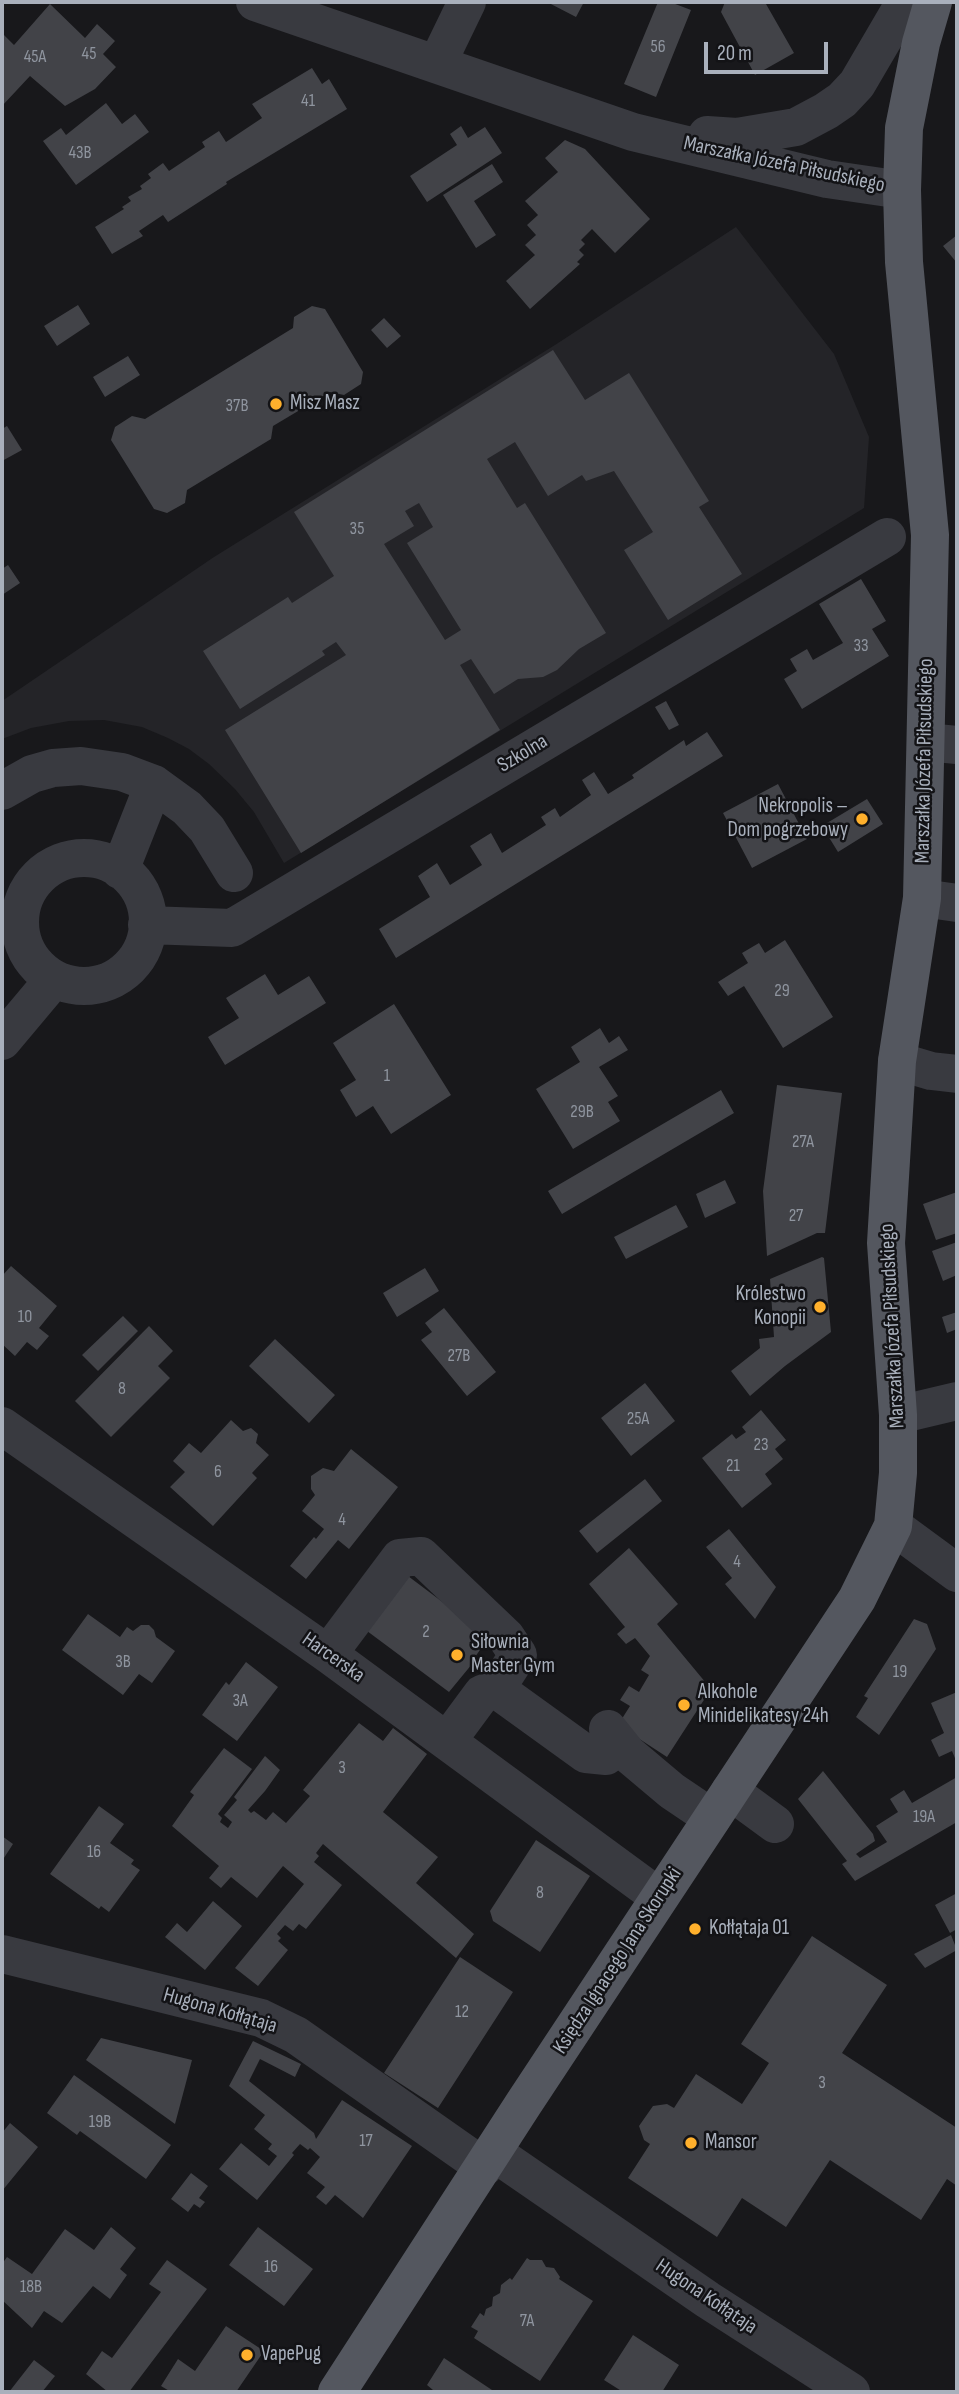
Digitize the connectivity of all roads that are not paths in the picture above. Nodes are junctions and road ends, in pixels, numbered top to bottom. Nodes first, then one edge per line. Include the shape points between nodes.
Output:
1 (255, 2) edge
2 (467, 2) edge
3 (905, 2) edge
4 (933, 2) edge
5 (437, 64) junction
6 (633, 132) junction
7 (902, 190) junction
8 (887, 537) dead end
9 (941, 744) edge
10 (154, 785) junction
11 (2, 791) edge
12 (120, 870) junction
13 (234, 873) dead end
14 (940, 900) edge
15 (12, 906) edge
16 (147, 925) junction
17 (54, 979) junction
18 (2, 1041) edge
19 (897, 1061) junction
20 (957, 1074) edge
21 (957, 1402) edge
22 (898, 1415) junction
23 (2, 1426) edge
24 (893, 1526) junction
25 (957, 1573) edge
26 (328, 1654) junction
27 (496, 1689) junction
28 (448, 1740) junction
29 (721, 1804) junction
30 (775, 1824) dead end
31 (659, 1898) junction
32 (2, 1954) edge
33 (489, 2159) junction
34 (337, 2392) edge
35 (851, 2392) edge

1 - 5 street, Marszałka Józefa Piłsudskiego
2 - 5 street
3 - 6 street, Marszałka Józefa Piłsudskiego via 857,84 842,100 796,128 737,136
4 - 7 main road via 904,128
5 - 6 street, Marszałka Józefa Piłsudskiego
6 - 7 street, Marszałka Józefa Piłsudskiego via 827,179
7 - 9 main road, Marszałka Józefa Piłsudskiego via 904,262 930,535
8 - 16 street, Szkolna via 232,928
9 - 14 main road, Marszałka Józefa Piłsudskiego
10 - 11 street via 122,772 81,766 32,774
10 - 12 street
10 - 13 street via 207,829
12 - 15 street via 96,860 60,863 44,872 23,901
12 - 16 street via 139,891
14 - 19 main road, Marszałka Józefa Piłsudskiego
15 - 17 street via 28,954
16 - 17 street via 136,960 123,973 89,986
17 - 18 street
19 - 20 street via 931,1072
19 - 22 main road, Marszałka Józefa Piłsudskiego via 886,1243
21 - 22 street
22 - 24 main road, Marszałka Józefa Piłsudskiego
23 - 26 street, Harcerska
24 - 25 street
24 - 29 main road, Księdza Ignacego Jana Skorupki via 857,1600
26 - 27 street via 400,1558 421,1556 506,1637 518,1656
26 - 28 street, Harcerska
27 - 28 street via 482,1694
27 - 29 street via 586,1754 607,1742 672,1791
28 - 31 street, Harcerska
29 - 30 street
29 - 31 main road, Księdza Ignacego Jana Skorupki
31 - 33 main road, Księdza Ignacego Jana Skorupki
32 - 33 street, Hugona Kołłątaja via 261,2018 296,2035
33 - 34 main road, Księdza Ignacego Jana Skorupki
33 - 35 street, Hugona Kołłątaja via 716,2288

